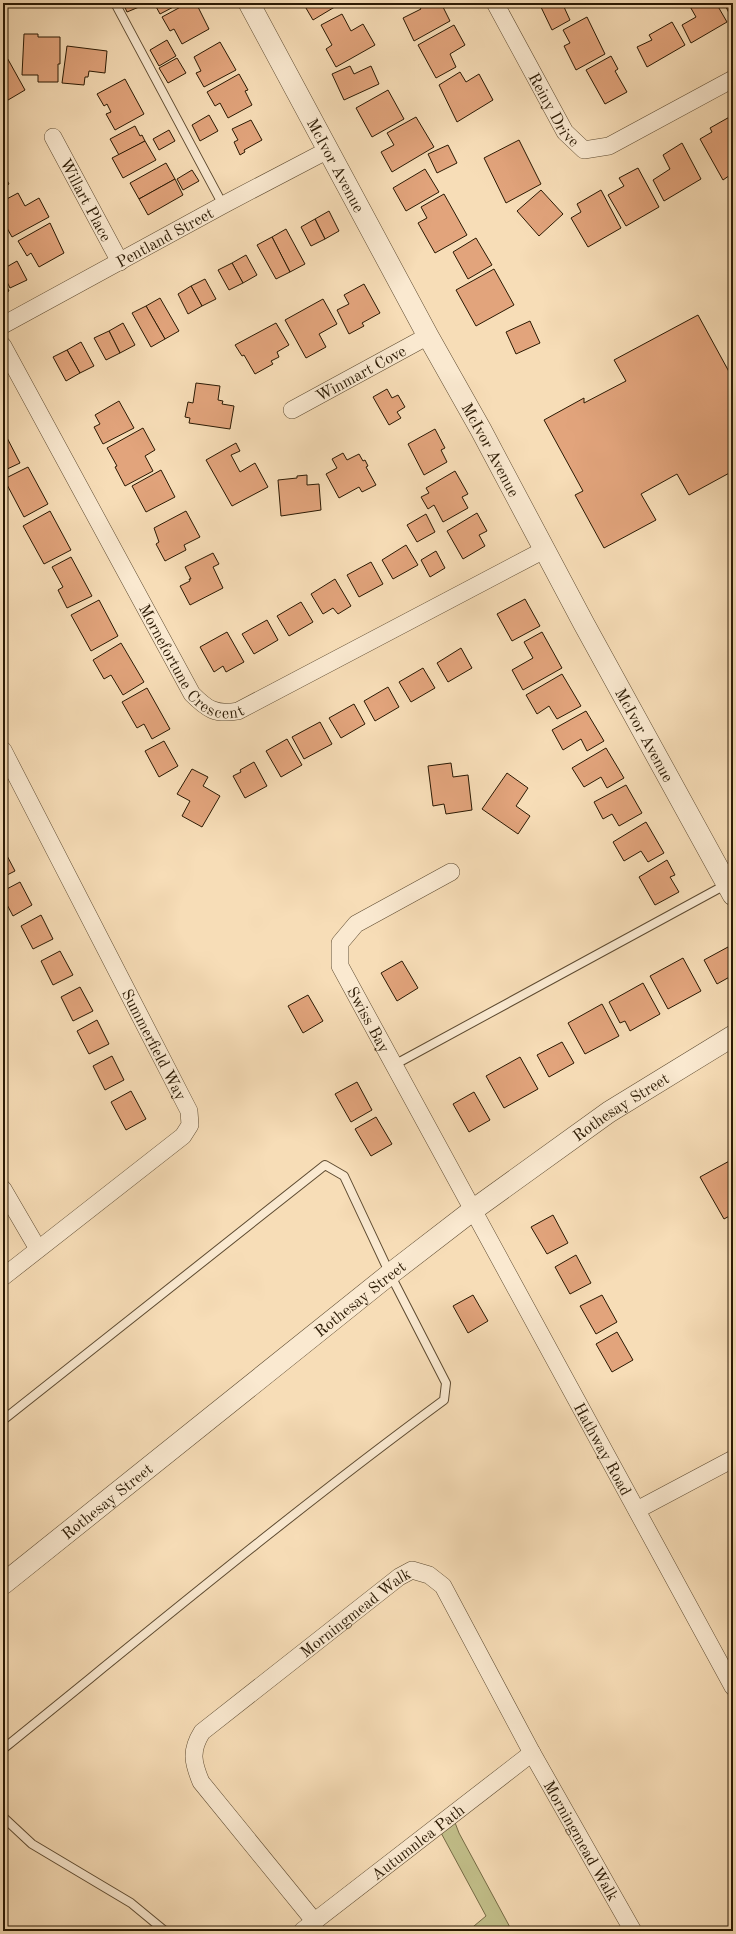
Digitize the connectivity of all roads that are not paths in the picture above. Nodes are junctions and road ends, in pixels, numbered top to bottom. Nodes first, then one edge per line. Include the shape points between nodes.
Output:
1 (115, 3) edge
2 (249, 3) edge
3 (495, 3) edge
4 (733, 79) edge
5 (53, 137) dead end
6 (328, 150) junction
7 (224, 205) junction
8 (120, 262) junction
9 (3, 325) edge
10 (428, 336) junction
11 (3, 346) edge
12 (292, 410) dead end
13 (544, 550) junction
14 (3, 750) edge
15 (451, 872) dead end
16 (730, 890) edge
17 (733, 1036) edge
18 (394, 1065) junction
19 (3, 1189) edge
20 (473, 1210) junction
21 (38, 1249) junction
22 (390, 1274) junction
23 (3, 1277) edge
24 (3, 1420) edge
25 (733, 1458) edge
26 (637, 1510) junction
27 (3, 1584) edge
28 (733, 1687) edge
29 (3, 1749) edge
30 (532, 1753) junction
31 (3, 1817) edge
32 (308, 1926) edge
33 (165, 1931) edge
34 (633, 1931) edge

1 - 7 lane
2 - 6 street, McIvor Avenue
3 - 4 street, Reiny Drive via 565,132 584,150 609,146
5 - 8 street, Willart Place
6 - 7 street, Pentland Street
6 - 10 street, McIvor Avenue
7 - 8 street, Pentland Street
8 - 9 street, Pentland Street
10 - 12 street, Winmart Cove
10 - 13 street, McIvor Avenue
11 - 13 street, Mornefortune Crescent via 192,694 206,709 226,713 238,711
13 - 16 street, McIvor Avenue
14 - 21 street, Summerfield Way via 189,1111 190,1125 183,1136
15 - 18 street, Swiss Bay via 356,924 340,943 340,966
16 - 18 lane
17 - 20 street, Rothesay Street via 609,1112
18 - 20 street, Swiss Bay
19 - 21 street
20 - 22 street, Rothesay Street
20 - 26 street, Hathway Road
21 - 23 street, Summerfield Way
22 - 24 lane via 344,1176 325,1165
22 - 27 street, Rothesay Street
22 - 29 lane via 446,1383 444,1400 210,1581
25 - 26 street
26 - 28 street, Hathway Road
30 - 32 street, Autumnlea Path
30 - 32 street, Morningmead Walk via 443,1586 429,1575 412,1570 399,1577 202,1732 196,1741 193,1754 201,1782
30 - 34 street, Morningmead Walk
31 - 33 lane via 32,1844 132,1903

